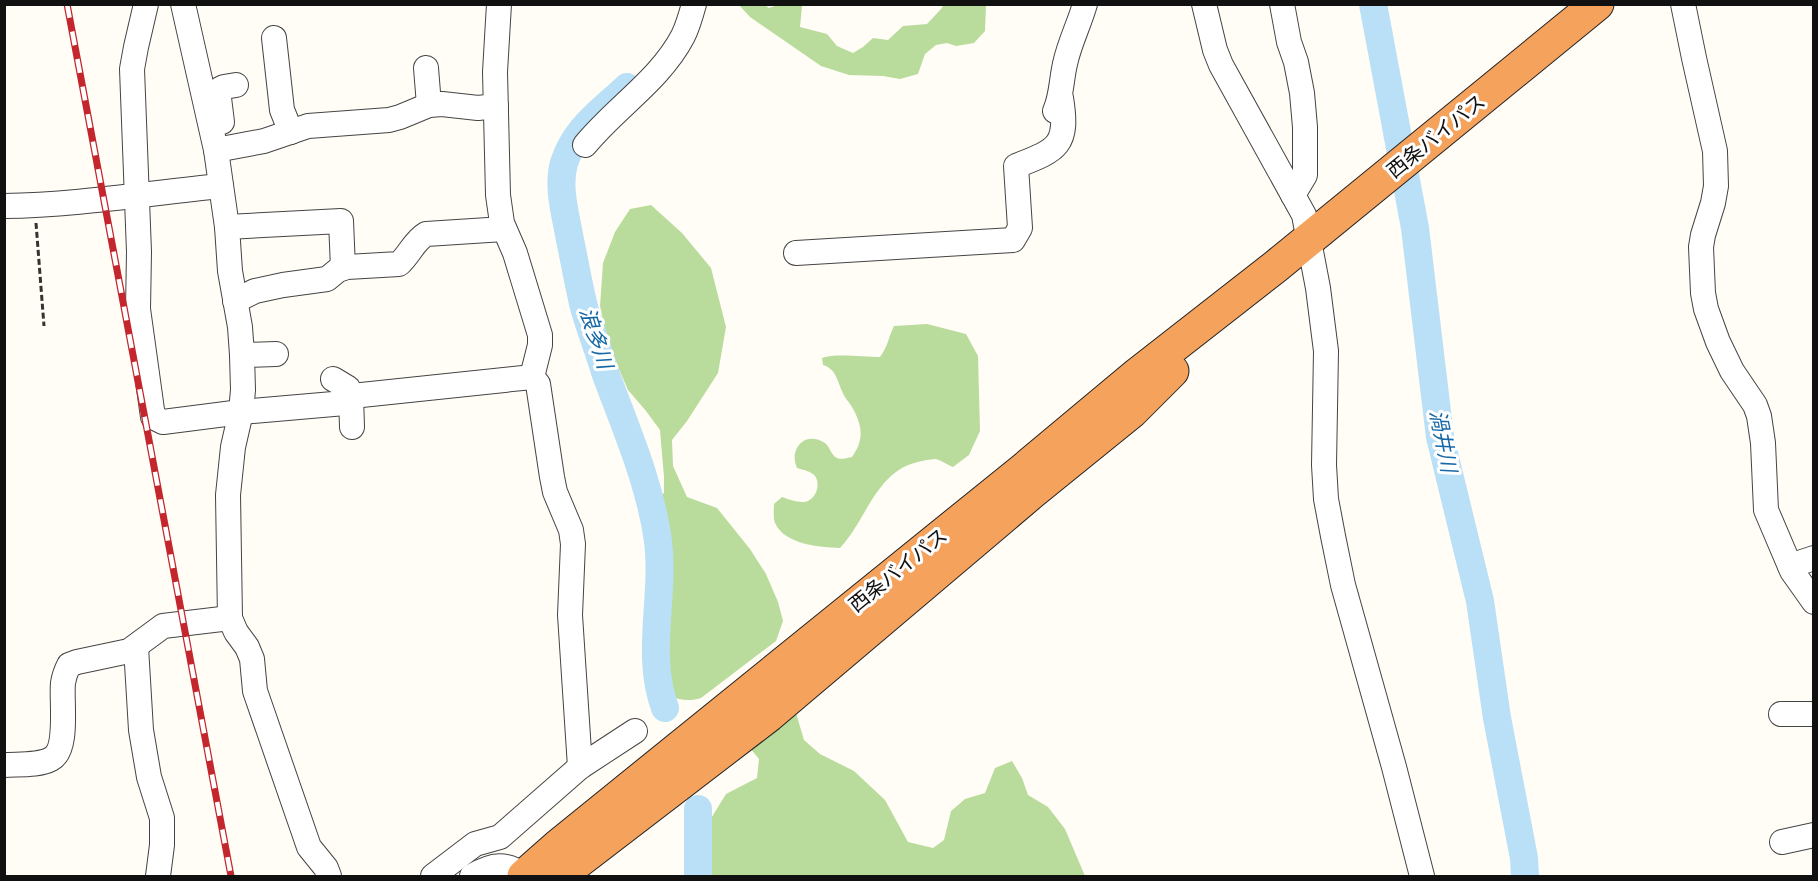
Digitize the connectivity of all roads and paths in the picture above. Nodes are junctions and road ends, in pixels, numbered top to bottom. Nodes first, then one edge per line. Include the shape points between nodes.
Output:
1 (146, 4) edge
2 (183, 4) edge
3 (499, 4) edge
4 (694, 4) edge
5 (1085, 4) edge
6 (1204, 4) edge
7 (1282, 4) edge
8 (1597, 4) edge
9 (1683, 4) edge
10 (274, 38) dead end
11 (426, 68) dead end
12 (236, 85) dead end
13 (1061, 98) junction
14 (429, 105) junction
15 (496, 106) junction
16 (291, 132) junction
17 (1031, 143) dead end
18 (585, 145) dead end
19 (220, 149) junction
20 (221, 186) junction
21 (137, 194) junction
22 (1293, 195) junction
23 (35, 205) junction
24 (4, 206) edge
25 (227, 227) junction
26 (504, 229) junction
27 (1319, 231) junction
28 (796, 253) dead end
29 (1275, 267) junction
30 (343, 268) junction
31 (235, 300) junction
32 (44, 326) dead end
33 (276, 354) dead end
34 (242, 355) junction
35 (532, 377) junction
36 (333, 379) dead end
37 (351, 397) junction
38 (241, 412) junction
39 (352, 427) dead end
40 (1814, 558) edge
41 (1790, 567) junction
42 (1814, 602) edge
43 (230, 618) junction
44 (136, 647) junction
45 (1781, 714) dead end
46 (1814, 714) edge
47 (635, 731) dead end
48 (4, 765) edge
49 (580, 767) junction
50 (1814, 836) edge
51 (1782, 842) dead end
52 (158, 876) edge
53 (329, 876) edge
54 (433, 876) edge
55 (472, 876) edge
56 (525, 876) edge
57 (560, 876) edge
58 (1422, 876) edge

1 - 21 street via 132,69
2 - 19 street
3 - 15 street
4 - 18 street via 682,37 666,61
5 - 13 street via 1064,66
6 - 22 street via 1221,65
7 - 22 street via 1300,82 1305,127 1305,175
8 - 27 highway, 西条バイパス
9 - 41 street via 1715,151 1716,186 1701,247 1706,309 1732,371 1749,393 1759,416 1766,510
10 - 16 street via 282,110
11 - 14 street
12 - 19 street via 220,89
13 - 17 street via 1048,130
13 - 28 street via 1063,131 1056,145 1047,154 1016,166 1020,228 1013,240
14 - 15 street
14 - 16 street via 388,120 324,124
15 - 26 street via 498,195
16 - 19 street
19 - 20 street
20 - 21 street
20 - 25 street
21 - 23 street
21 - 38 street via 138,309 153,417 163,422
22 - 27 street
23 - 24 street
23 - 32 path
25 - 30 street via 341,221
25 - 31 street
26 - 30 street via 426,234 399,264
26 - 35 street via 540,334
27 - 29 highway, 西条バイパス
27 - 58 street via 1318,288 1326,351 1326,499 1343,585
29 - 56 highway, 西条バイパス via 1138,374
29 - 57 highway, 西条バイパス via 1131,412 769,715
30 - 31 street via 327,279 255,291
31 - 34 street
33 - 34 street
34 - 38 street
35 - 37 street
35 - 49 street via 538,384 555,492 573,544 570,615
36 - 37 street via 348,388
37 - 38 street via 345,404
37 - 39 street
38 - 43 street via 228,495
40 - 41 street
41 - 42 street
43 - 44 street via 162,626
43 - 53 street via 248,647 255,691 309,847
44 - 48 street via 69,665 63,681 62,739 57,755 41,762
44 - 52 street via 141,730 149,777 162,818
45 - 46 street
47 - 49 street
49 - 54 street via 500,837 475,844
50 - 51 street
55 - 56 street via 496,866 511,867

